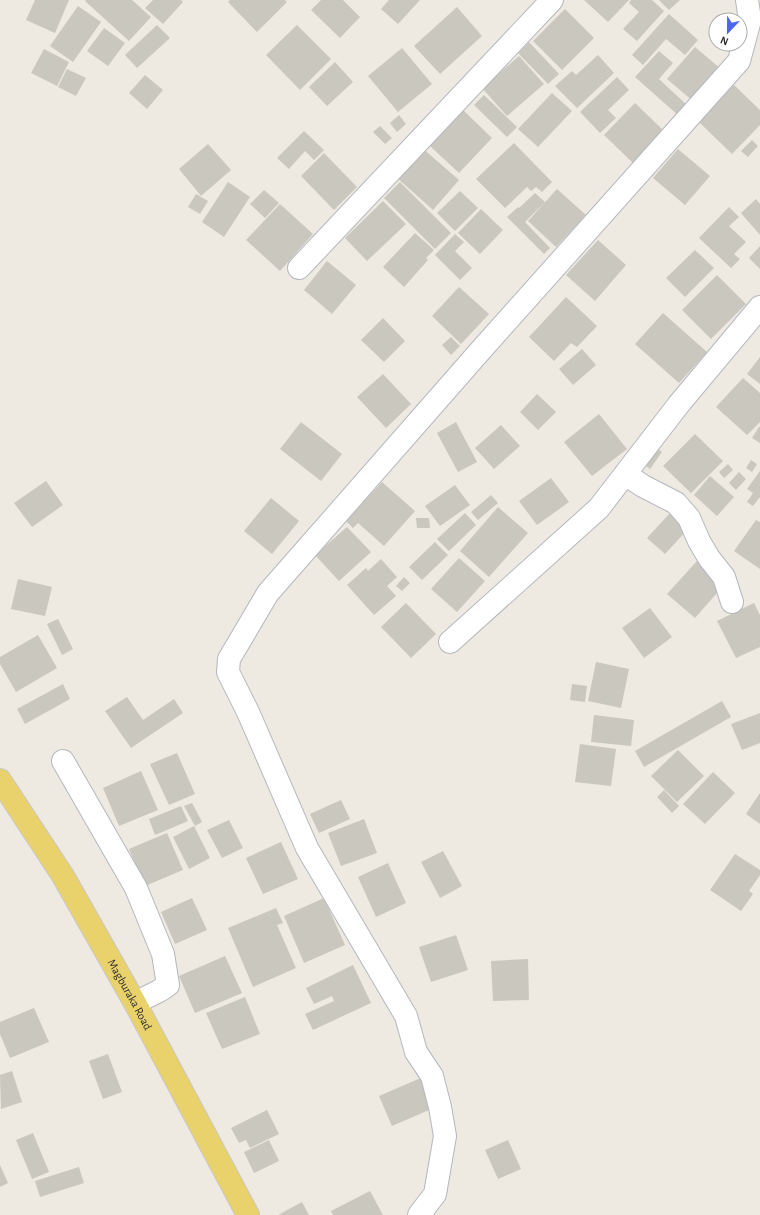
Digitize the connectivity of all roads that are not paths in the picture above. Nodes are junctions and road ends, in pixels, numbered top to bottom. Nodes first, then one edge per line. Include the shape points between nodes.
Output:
1 (552, 0) edge
2 (748, 0) edge
3 (300, 268) dead end
4 (760, 307) edge
5 (625, 474) junction
6 (732, 602) dead end
7 (450, 642) dead end
8 (63, 761) dead end
9 (0, 780) edge
10 (135, 1003) junction
11 (248, 1215) edge
12 (419, 1215) edge

1 - 3 street
2 - 12 street via 750,20 739,61 268,593 229,659 228,672 307,848 406,1016 416,1052 432,1076 445,1136 435,1194
4 - 5 street via 679,404
5 - 6 street via 676,503 689,518 709,558 724,577
5 - 7 street via 599,508
8 - 10 street via 136,888 163,954 168,985
9 - 10 main road, Magburaka Road via 63,876
10 - 11 main road, Magburaka Road

